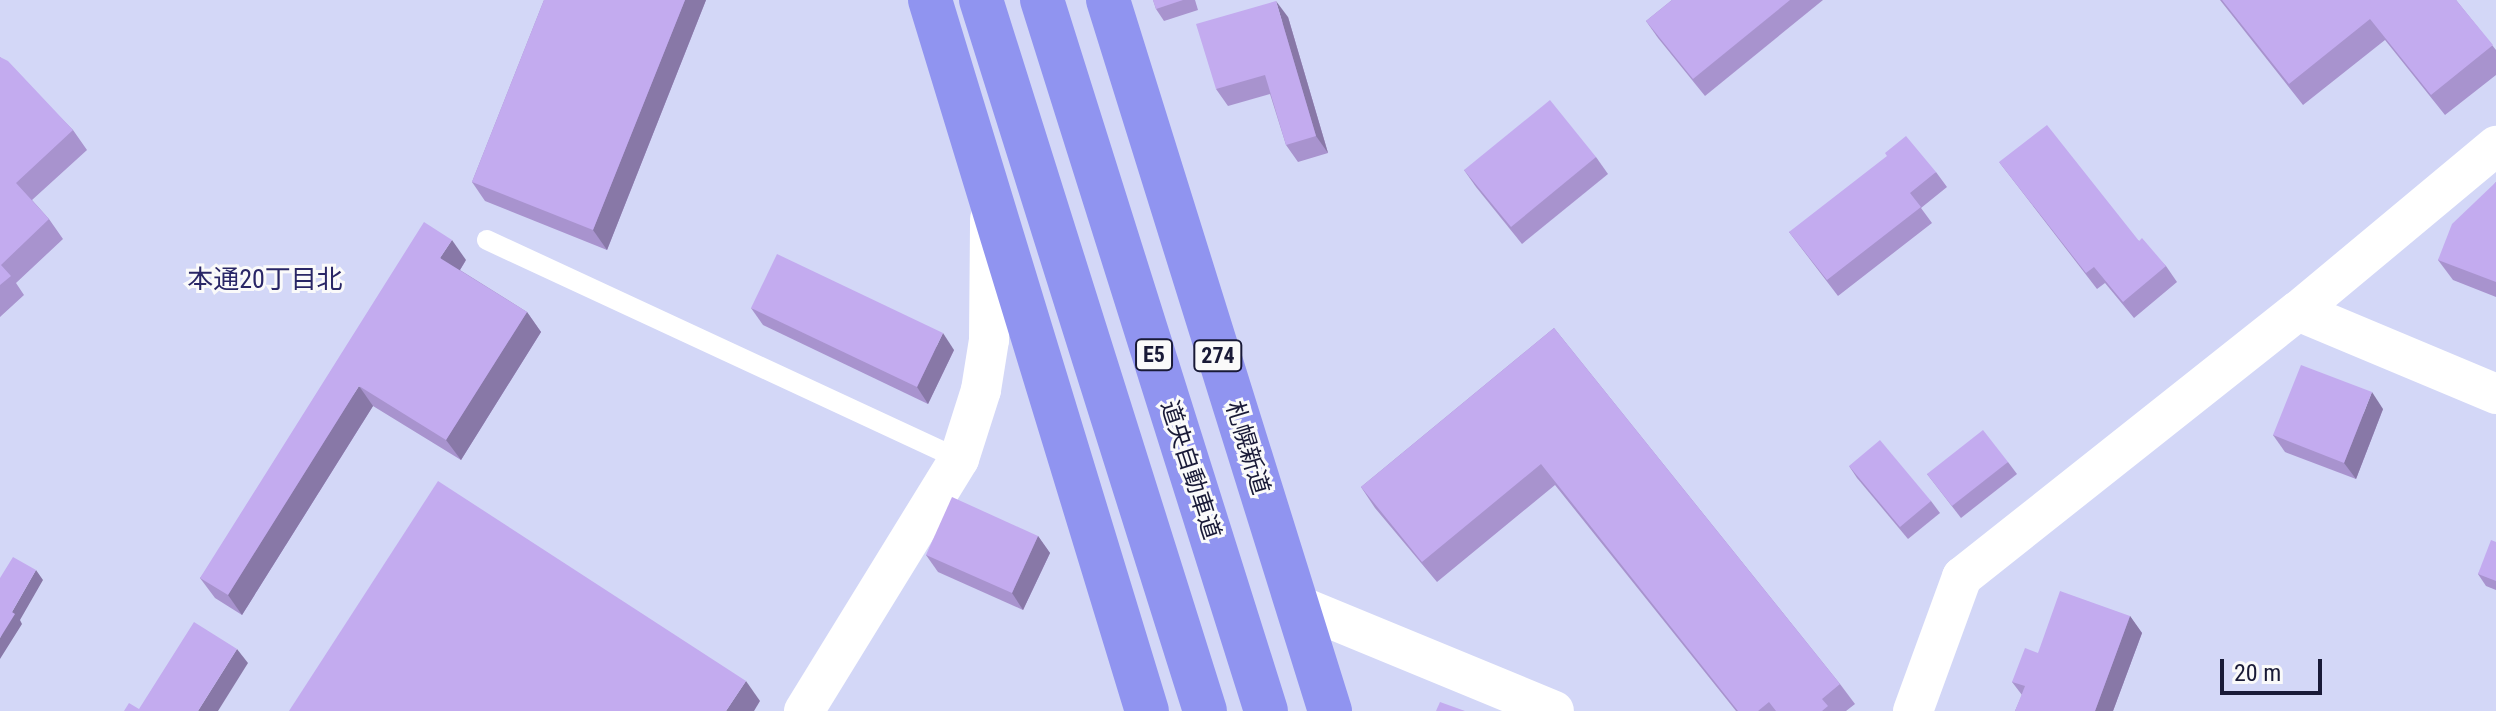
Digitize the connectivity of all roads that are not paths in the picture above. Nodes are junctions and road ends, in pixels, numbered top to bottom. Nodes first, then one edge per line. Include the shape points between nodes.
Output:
1 (930, 0) edge
2 (981, 0) edge
3 (1042, 0) edge
4 (1108, 0) edge
5 (2496, 146) edge
6 (990, 199) junction
7 (487, 240) dead end
8 (2298, 311) junction
9 (2496, 394) edge
10 (959, 459) junction
11 (1295, 604) junction
12 (804, 711) edge
13 (1147, 711) edge
14 (1205, 711) edge
15 (1266, 711) edge
16 (1330, 711) edge
17 (1554, 711) edge
18 (1913, 711) edge

1 - 6 highway
2 - 14 highway, E5
3 - 15 highway, 道央自動車道 / E5
4 - 11 highway, 札幌新道 / 274
5 - 8 street
6 - 10 street via 989,340 981,390
6 - 13 highway
7 - 10 lane
8 - 9 street
8 - 18 street via 1962,577
10 - 12 street
11 - 16 highway, 札幌新道 / 274
11 - 17 street

